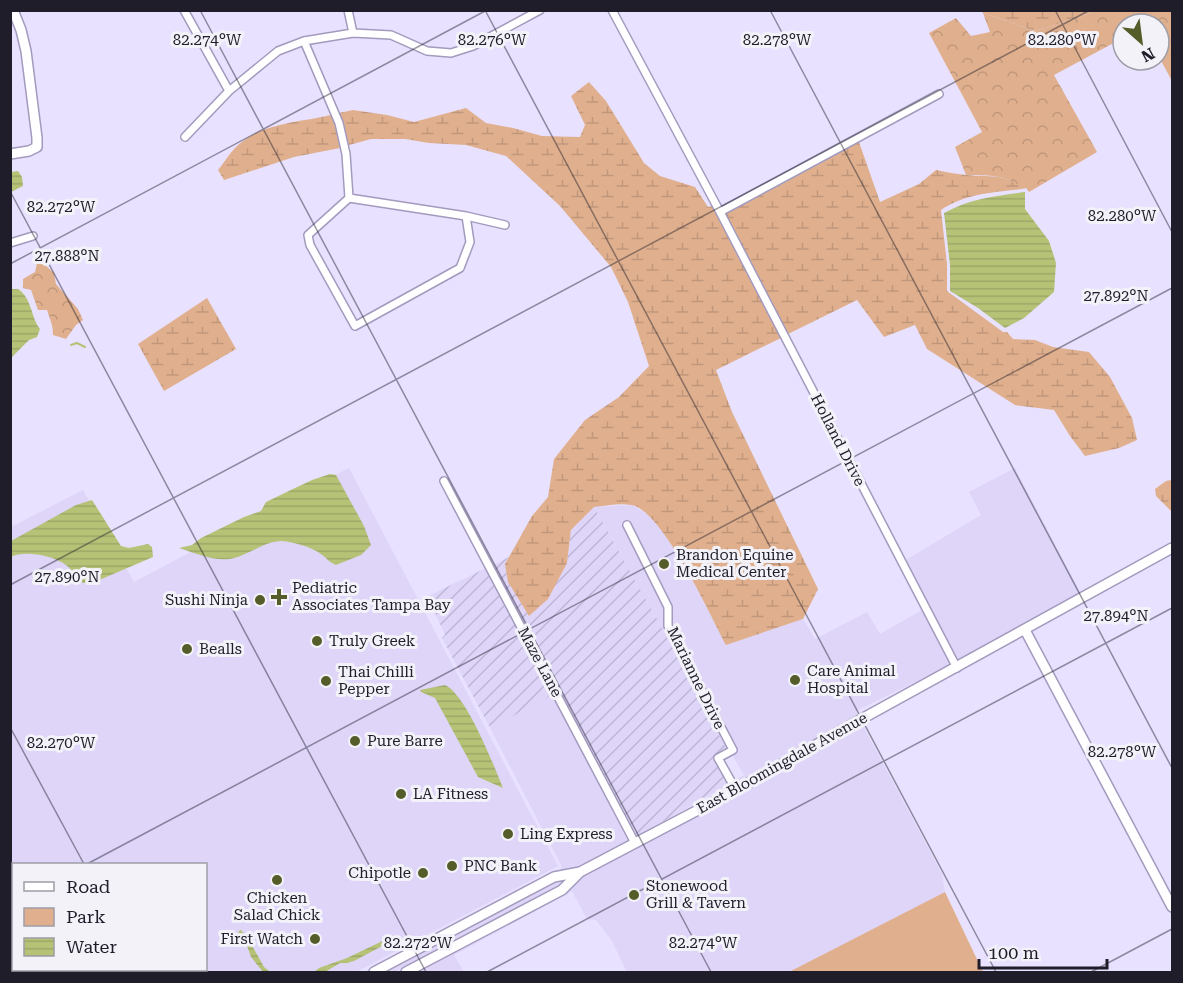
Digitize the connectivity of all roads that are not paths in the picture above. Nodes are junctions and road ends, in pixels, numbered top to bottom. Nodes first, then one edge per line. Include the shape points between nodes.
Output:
1 (13, 10) edge
2 (184, 10) edge
3 (348, 10) edge
4 (540, 10) edge
5 (612, 10) edge
6 (353, 33) junction
7 (304, 41) junction
8 (229, 91) junction
9 (939, 94) dead end
10 (184, 137) dead end
11 (10, 154) edge
12 (349, 198) junction
13 (720, 212) junction
14 (466, 216) junction
15 (505, 225) dead end
16 (33, 236) dead end
17 (10, 243) edge
18 (444, 481) dead end
19 (627, 525) dead end
20 (1173, 548) edge
21 (1025, 630) junction
22 (957, 668) junction
23 (735, 790) junction
24 (635, 843) junction
25 (580, 872) junction
26 (1173, 907) edge
27 (374, 972) edge
28 (406, 972) edge

1 - 11 main road via 28,62 37,147
2 - 8 street
3 - 6 street
4 - 6 street via 473,46 451,53 427,51 391,35
5 - 13 street, Holland Drive
6 - 7 street
7 - 8 street via 278,51
7 - 12 street via 339,123
8 - 10 street
9 - 13 street
12 - 14 street
12 - 14 street via 308,235 355,326 460,268 470,242
13 - 22 street, Holland Drive
14 - 15 street
16 - 17 street
18 - 24 street, Maze Lane
19 - 23 street, Marianne Drive via 668,607 668,626 733,750 718,758
20 - 21 main road, East Bloomingdale Avenue
21 - 22 main road, East Bloomingdale Avenue
21 - 26 main road
22 - 23 main road, East Bloomingdale Avenue
23 - 24 main road, East Bloomingdale Avenue
24 - 25 main road, East Bloomingdale Avenue
25 - 27 main road, East Bloomingdale Avenue via 554,877
25 - 28 main road, East Bloomingdale Avenue via 562,890

